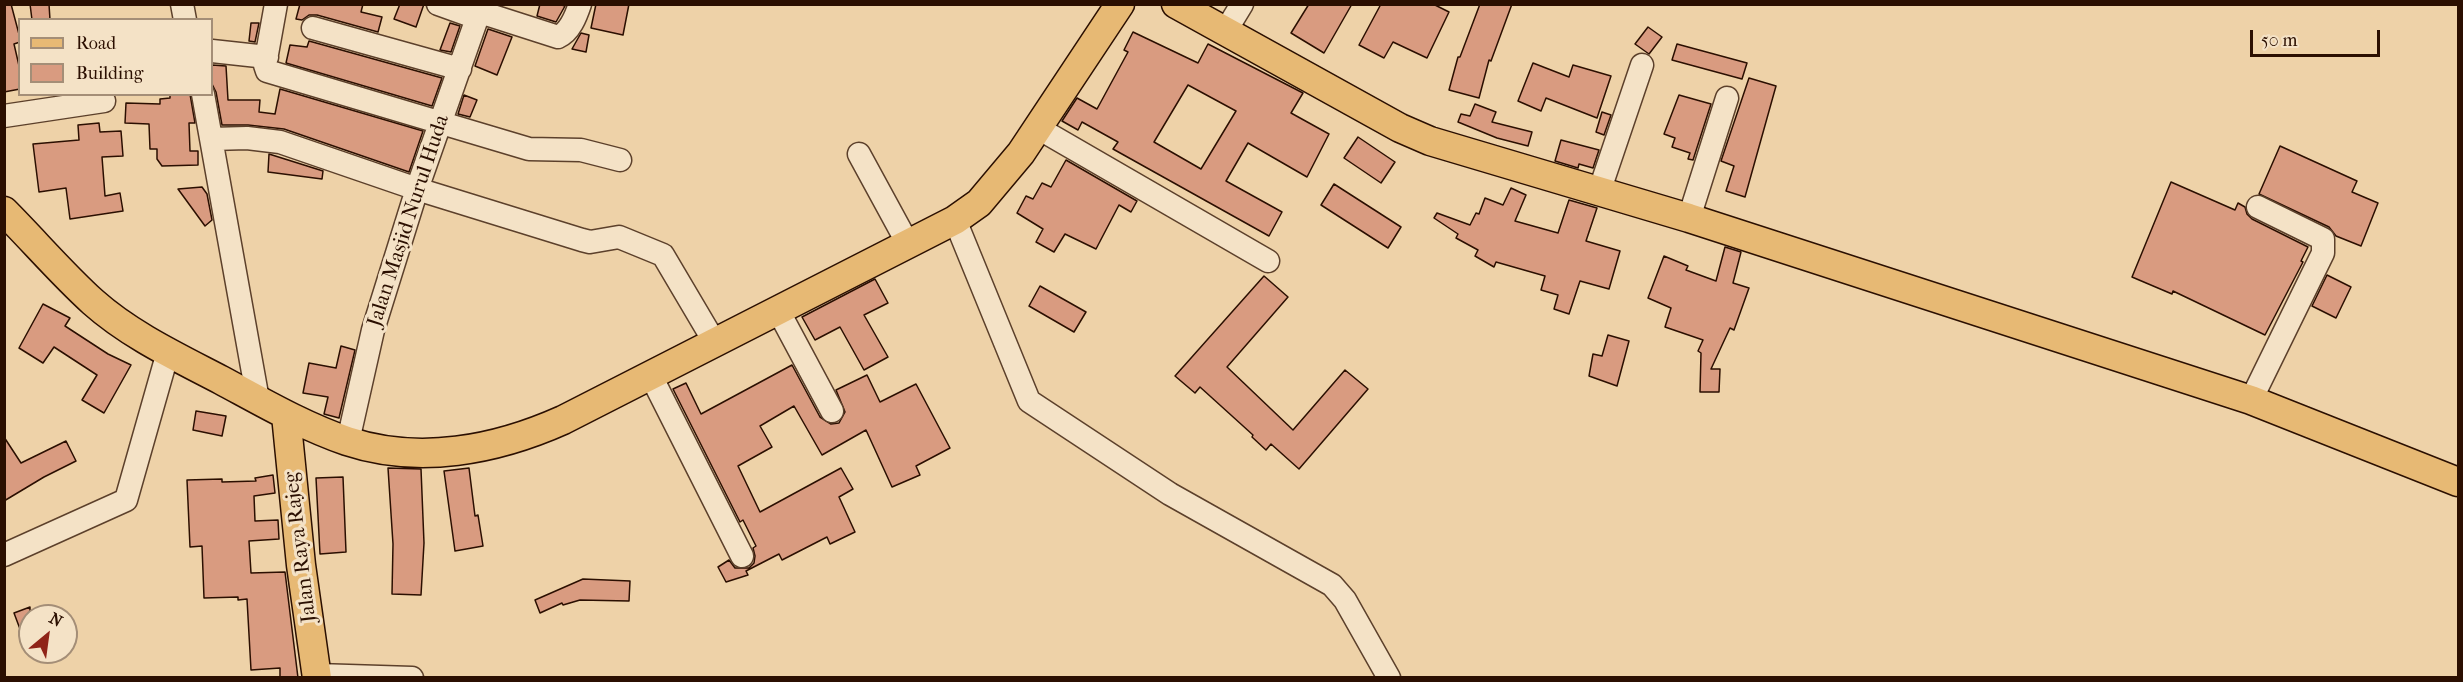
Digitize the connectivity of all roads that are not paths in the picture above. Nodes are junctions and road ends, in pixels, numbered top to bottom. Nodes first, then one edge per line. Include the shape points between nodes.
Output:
1 (276, 4) edge
2 (438, 4) edge
3 (580, 4) edge
4 (1120, 4) edge
5 (1176, 4) edge
6 (1242, 4) edge
7 (480, 11) edge
8 (313, 28) dead end
9 (1225, 32) junction
10 (213, 51) edge
11 (267, 57) junction
12 (1642, 65) dead end
13 (460, 69) junction
14 (202, 96) edge
15 (1727, 98) dead end
16 (104, 101) dead end
17 (4, 116) edge
18 (440, 123) junction
19 (1038, 128) junction
20 (212, 139) junction
21 (859, 154) dead end
22 (620, 160) dead end
23 (417, 189) junction
24 (1599, 192) junction
25 (2258, 207) dead end
26 (4, 211) edge
27 (1689, 218) junction
28 (955, 220) junction
29 (908, 244) junction
30 (1268, 261) dead end
31 (779, 312) junction
32 (715, 343) junction
33 (168, 352) junction
34 (651, 376) junction
35 (258, 400) junction
36 (2251, 400) junction
37 (832, 411) dead end
38 (286, 416) junction
39 (348, 441) junction
40 (2458, 482) edge
41 (4, 555) edge
42 (742, 556) dead end
43 (317, 676) edge
44 (412, 678) edge
45 (1389, 678) edge

1 - 11 street
2 - 7 street
3 - 7 street via 574,19 558,37
4 - 19 main road
5 - 9 main road
6 - 9 street
7 - 13 street, Jalan Masjid Nurul Huda
8 - 13 street
9 - 24 main road via 1400,129
10 - 11 street
11 - 18 street via 269,72
12 - 24 street
13 - 18 street, Jalan Masjid Nurul Huda
14 - 20 street
15 - 27 street
16 - 17 street
18 - 22 street via 529,149 581,150
18 - 23 street, Jalan Masjid Nurul Huda
19 - 28 main road via 993,188
19 - 30 street
20 - 23 street via 280,142
20 - 35 street
21 - 29 street
23 - 32 street via 590,242 619,237 654,250 665,257
23 - 39 street, Jalan Masjid Nurul Huda via 373,330
24 - 27 main road
25 - 36 street via 2323,239 2324,245
26 - 33 main road via 94,303
27 - 36 main road
28 - 29 main road
28 - 45 street via 1029,401 1170,494 1332,585 1345,600
29 - 31 main road
31 - 32 main road
31 - 37 street
32 - 34 main road
33 - 35 main road
33 - 41 street via 126,500
34 - 39 main road via 552,425 492,446 423,453
34 - 42 street
35 - 38 main road
36 - 40 main road
38 - 39 main road
38 - 43 main road, Jalan Raya Rajeg
43 - 44 street

